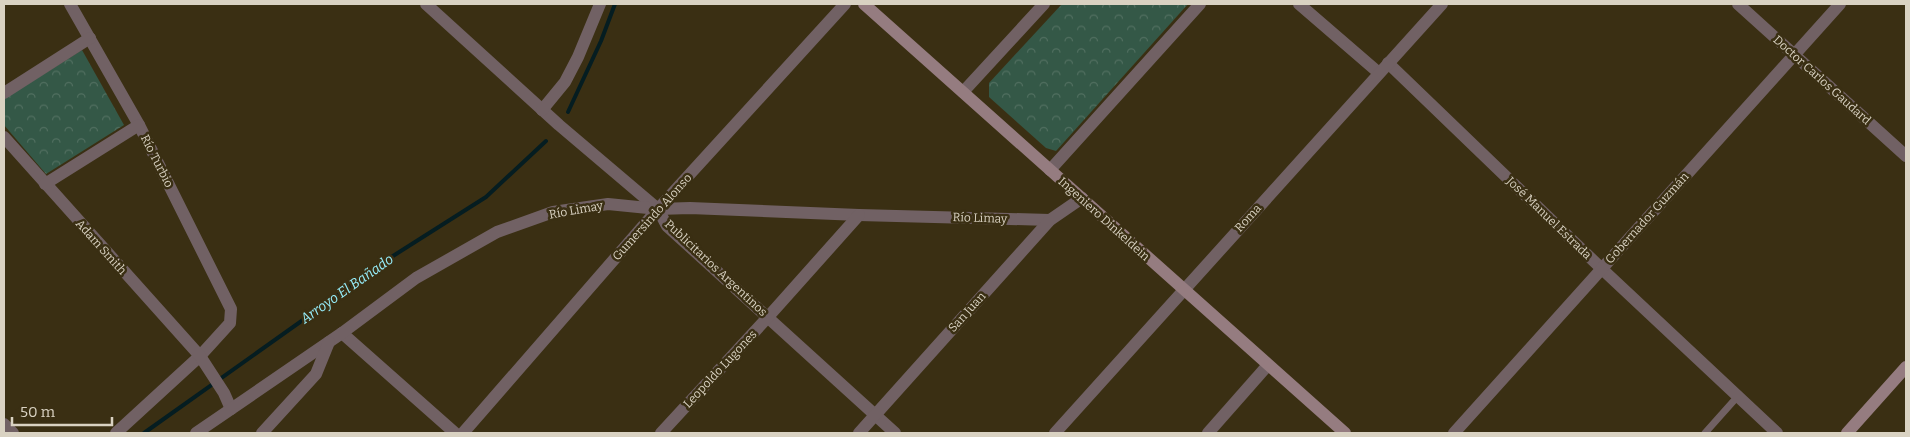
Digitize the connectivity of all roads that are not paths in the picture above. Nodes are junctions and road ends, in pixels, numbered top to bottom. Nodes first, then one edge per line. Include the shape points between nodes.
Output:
1 (70, 4) edge
2 (426, 4) edge
3 (600, 4) edge
4 (844, 4) edge
5 (864, 4) edge
6 (1044, 4) edge
7 (1200, 4) edge
8 (1300, 4) edge
9 (1442, 4) edge
10 (1738, 4) edge
11 (1840, 4) edge
12 (90, 38) junction
13 (1793, 54) junction
14 (1388, 63) junction
15 (1379, 73) junction
16 (963, 92) junction
17 (4, 93) edge
18 (542, 110) junction
19 (139, 125) junction
20 (4, 137) edge
21 (1906, 156) edge
22 (1050, 170) junction
23 (45, 184) junction
24 (1082, 198) junction
25 (658, 209) junction
26 (858, 215) junction
27 (1050, 220) junction
28 (1602, 269) junction
29 (1183, 290) junction
30 (768, 318) junction
31 (342, 333) junction
32 (329, 342) junction
33 (200, 356) junction
34 (1268, 365) junction
35 (1906, 367) edge
36 (1738, 396) junction
37 (231, 409) junction
38 (875, 415) junction
39 (4, 424) edge
40 (13, 433) edge
41 (116, 433) edge
42 (196, 433) edge
43 (262, 433) edge
44 (455, 433) edge
45 (462, 433) edge
46 (661, 433) edge
47 (858, 433) edge
48 (895, 433) edge
49 (1055, 433) edge
50 (1208, 433) edge
51 (1345, 433) edge
52 (1454, 433) edge
53 (1706, 433) edge
54 (1777, 433) edge
55 (1847, 433) edge

1 - 12 street, Río Turbio
2 - 18 street, Publicitarios Argentinos
3 - 18 street via 565,82
4 - 25 street, Gumersindo Alonso
5 - 16 main road, Ingeniero Dinkeldein
6 - 16 street
7 - 22 street
8 - 15 street
9 - 14 street, Roma
10 - 13 street, Doctor Carlos Gaudard
11 - 13 street, Gobernador Guzmán
12 - 17 street
12 - 19 street, Río Turbio
13 - 21 street, Doctor Carlos Gaudard
13 - 28 street, Gobernador Guzmán
14 - 15 street, Roma
14 - 28 street, José Manuel Estrada
15 - 29 street, Roma
16 - 22 main road, Ingeniero Dinkeldein
18 - 25 street, Publicitarios Argentinos
19 - 23 street
19 - 33 street, Río Turbio via 232,309 230,323
20 - 23 street, Adam Smith
22 - 24 main road, Ingeniero Dinkeldein
23 - 33 street, Adam Smith
24 - 27 street, San Juan
24 - 29 main road, Ingeniero Dinkeldein
25 - 26 street, Río Limay
25 - 30 street, Publicitarios Argentinos via 667,226
25 - 31 street, Río Limay via 608,204 553,212 497,232 416,278
25 - 45 street, Gumersindo Alonso
26 - 27 street, Río Limay
26 - 30 street, Leopoldo Lugones
27 - 38 street, San Juan
28 - 36 street, José Manuel Estrada
28 - 52 street, Gobernador Guzmán
29 - 34 main road, Ingeniero Dinkeldein
29 - 49 street, Roma
30 - 38 street, Publicitarios Argentinos
30 - 46 street, Leopoldo Lugones
31 - 32 street, Río Limay
31 - 44 street
32 - 37 street, Río Limay
32 - 43 street via 316,374
33 - 37 street, Adam Smith
33 - 41 street
34 - 50 street
34 - 51 main road, Ingeniero Dinkeldein
35 - 55 main road
36 - 53 lane
36 - 54 street, José Manuel Estrada
37 - 42 street, Río Limay
38 - 47 street, San Juan
38 - 48 street, Publicitarios Argentinos
39 - 40 street

